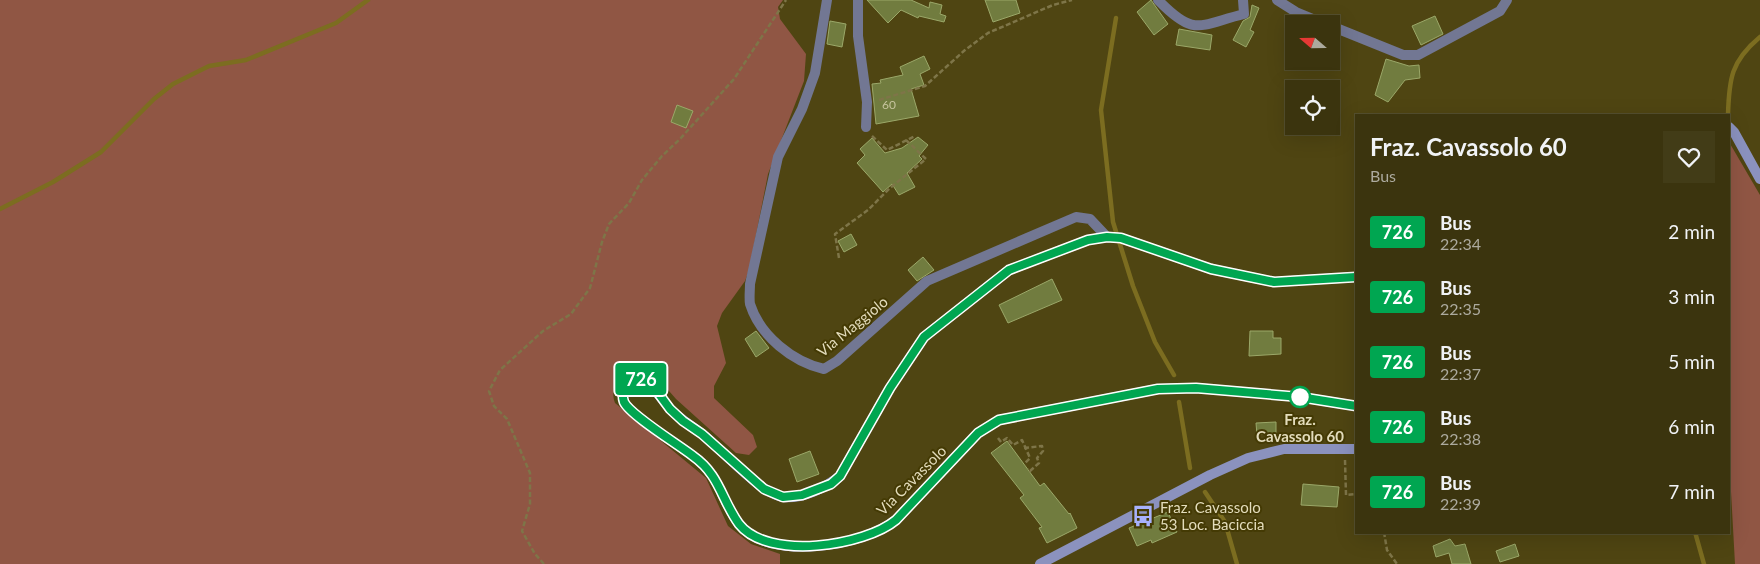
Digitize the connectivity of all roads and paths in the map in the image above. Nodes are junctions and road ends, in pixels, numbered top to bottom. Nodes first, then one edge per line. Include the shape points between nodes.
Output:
1 (786, 0) edge
2 (827, 0) edge
3 (858, 0) edge
4 (1072, 0) edge
5 (1158, 0) edge
6 (1243, 0) edge
7 (1277, 0) edge
8 (1508, 1) edge
9 (1303, 15) edge
10 (1340, 30) edge
11 (867, 102) junction
12 (866, 126) joint
13 (1730, 129) edge
14 (915, 136) dead end
15 (906, 140) junction
16 (1760, 179) edge
17 (1108, 237) junction
18 (839, 258) dead end
19 (1355, 277) edge
20 (1355, 406) edge
21 (998, 438) dead end
22 (1024, 448) junction
23 (1355, 449) edge
24 (1338, 459) dead end
25 (1024, 463) dead end
26 (1028, 468) dead end
27 (1355, 494) edge
28 (1384, 534) edge
29 (544, 564) edge
30 (1040, 564) edge
31 (1398, 564) edge

1 - 29 path via 734,79 662,156 642,180 629,203 609,224 590,288 570,314 543,331 500,370 489,391 494,406 507,419 530,473 530,504 522,531
2 - 17 street, Via Maggiolo via 815,73 802,109 778,157 750,284 750,302 770,338 807,365 824,369 936,276 1076,217 1090,219
3 - 11 street via 858,36
4 - 11 path via 988,33 946,65 925,86
5 - 6 street via 1182,23 1205,26 1244,14
7 - 9 street
8 - 10 street via 1500,11 1418,55 1404,55
11 - 12 street
12 - 15 path via 872,137 887,150
13 - 16 main road
14 - 15 path
15 - 18 path via 926,159 835,234
17 - 19 main road via 1121,238 1211,269 1274,282
17 - 20 main road, Via Cavassolo via 1088,240 1009,270 924,337 890,388 840,476 802,495 783,497 764,489 683,421 656,390 642,380 630,381 624,387 623,400 630,410 704,464 719,483 740,526 777,545 797,547 859,537 885,528 978,433 999,420 1158,389 1196,388 1300,397
21 - 22 path via 1001,442 1007,438 1013,445 1022,440
22 - 25 path via 1030,458
22 - 26 path via 1042,446 1043,451 1037,458 1039,463 1030,471
23 - 30 main road via 1284,449 1248,458 1210,474
24 - 27 path via 1346,460 1346,494
28 - 31 path via 1387,550

